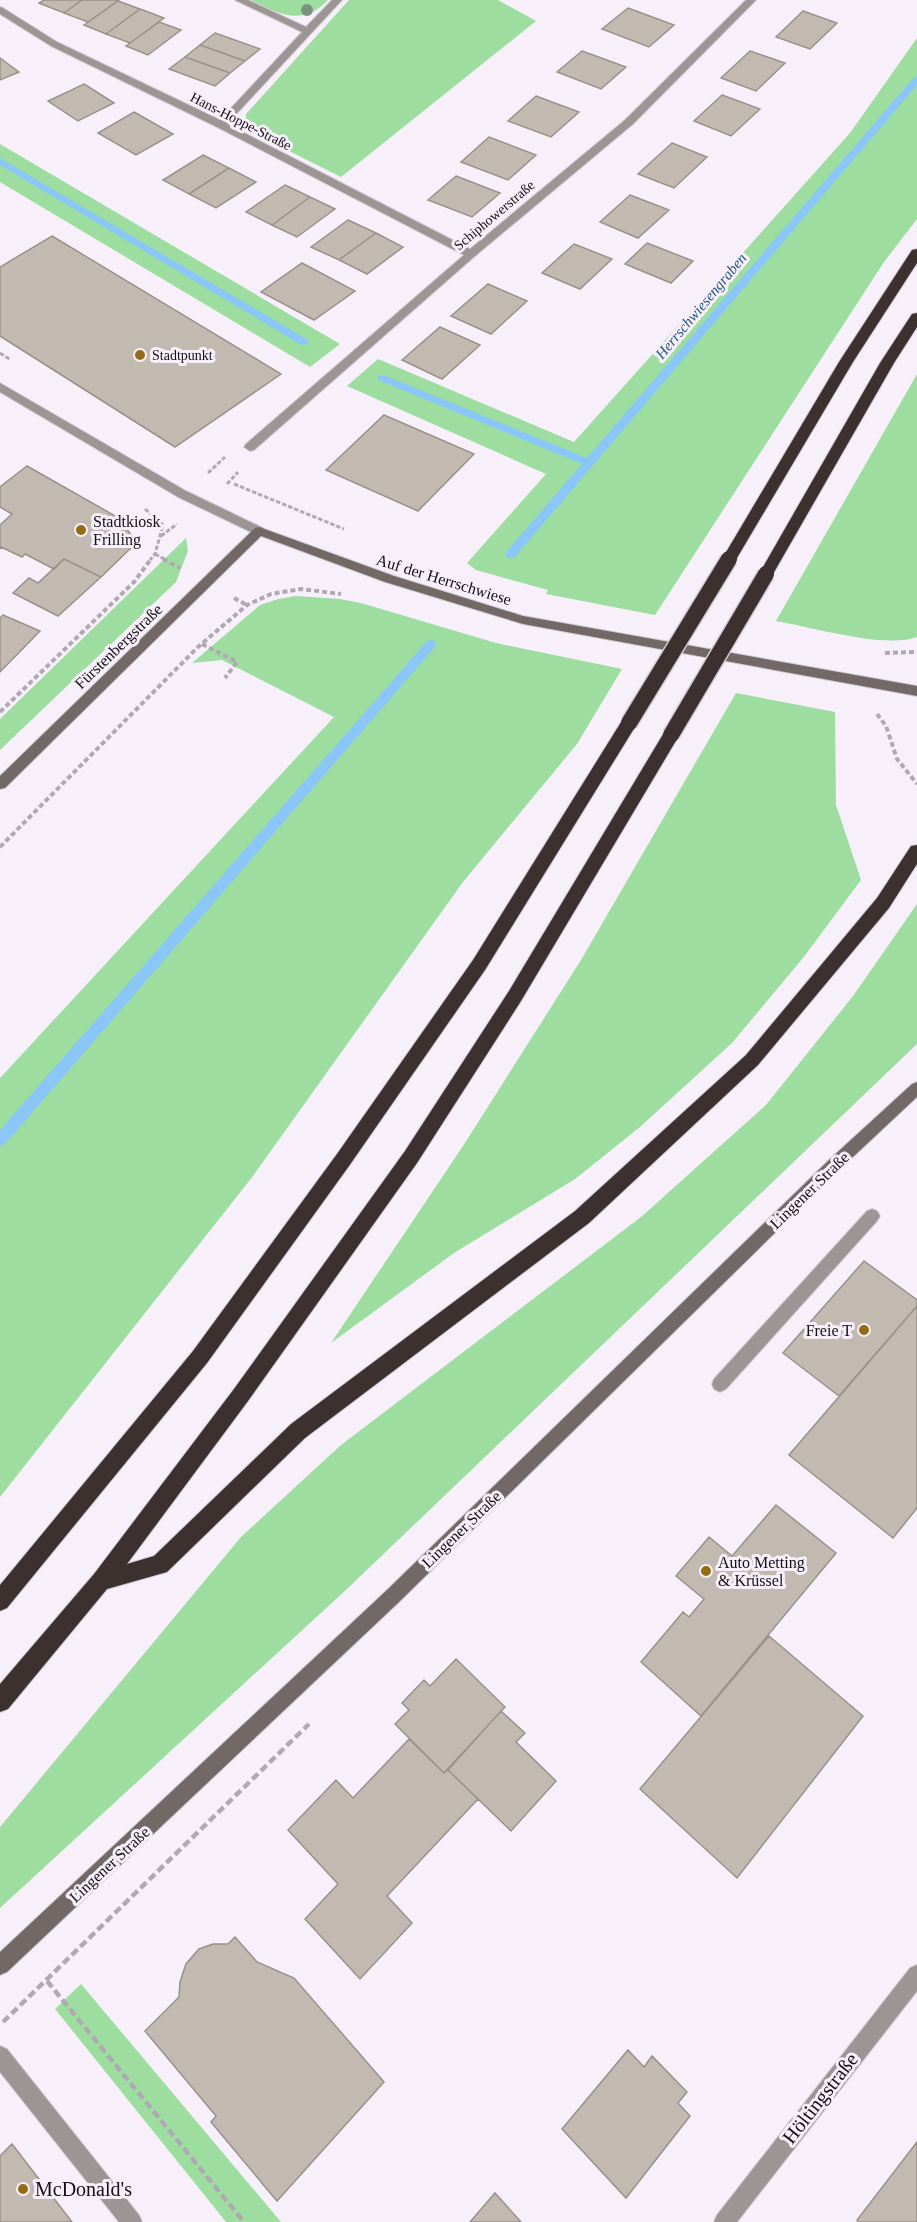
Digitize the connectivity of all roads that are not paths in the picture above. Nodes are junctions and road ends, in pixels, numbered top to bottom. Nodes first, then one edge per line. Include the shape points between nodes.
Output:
1 (240, 0) edge
2 (337, 0) edge
3 (751, 0) edge
4 (0, 10) edge
5 (309, 32) junction
6 (221, 125) junction
7 (917, 253) edge
8 (471, 254) junction
9 (917, 316) edge
10 (0, 387) edge
11 (250, 447) dead end
12 (259, 531) junction
13 (917, 691) edge
14 (0, 784) edge
15 (917, 851) edge
16 (917, 1088) edge
17 (872, 1216) dead end
18 (720, 1384) dead end
19 (101, 1581) junction
20 (0, 1601) edge
21 (0, 1701) edge
22 (0, 1965) edge
23 (917, 1975) edge
24 (0, 2056) edge
25 (132, 2222) edge
26 (724, 2222) edge

1 - 5 street
2 - 5 street
3 - 8 street, Schiphowerstraße via 629,122
4 - 6 street, Hans-Hoppe-Straße via 54,44
5 - 6 street
6 - 8 street, Hans-Hoppe-Straße
7 - 20 highway, bridge via 846,362 479,965 200,1357
8 - 11 street, Schiphowerstraße
9 - 19 highway, bridge via 515,996 411,1157 241,1395
10 - 12 street, Auf der Herrschwiese via 182,494
12 - 13 street, Auf der Herrschwiese via 354,569 523,620
12 - 14 street, Fürstenbergstraße
15 - 19 highway via 883,903 752,1060 590,1209 298,1431 160,1565
16 - 22 street, Lingener Straße via 825,1173 393,1596
17 - 18 street
19 - 21 highway
23 - 26 street, Höltingstraße
24 - 25 street

